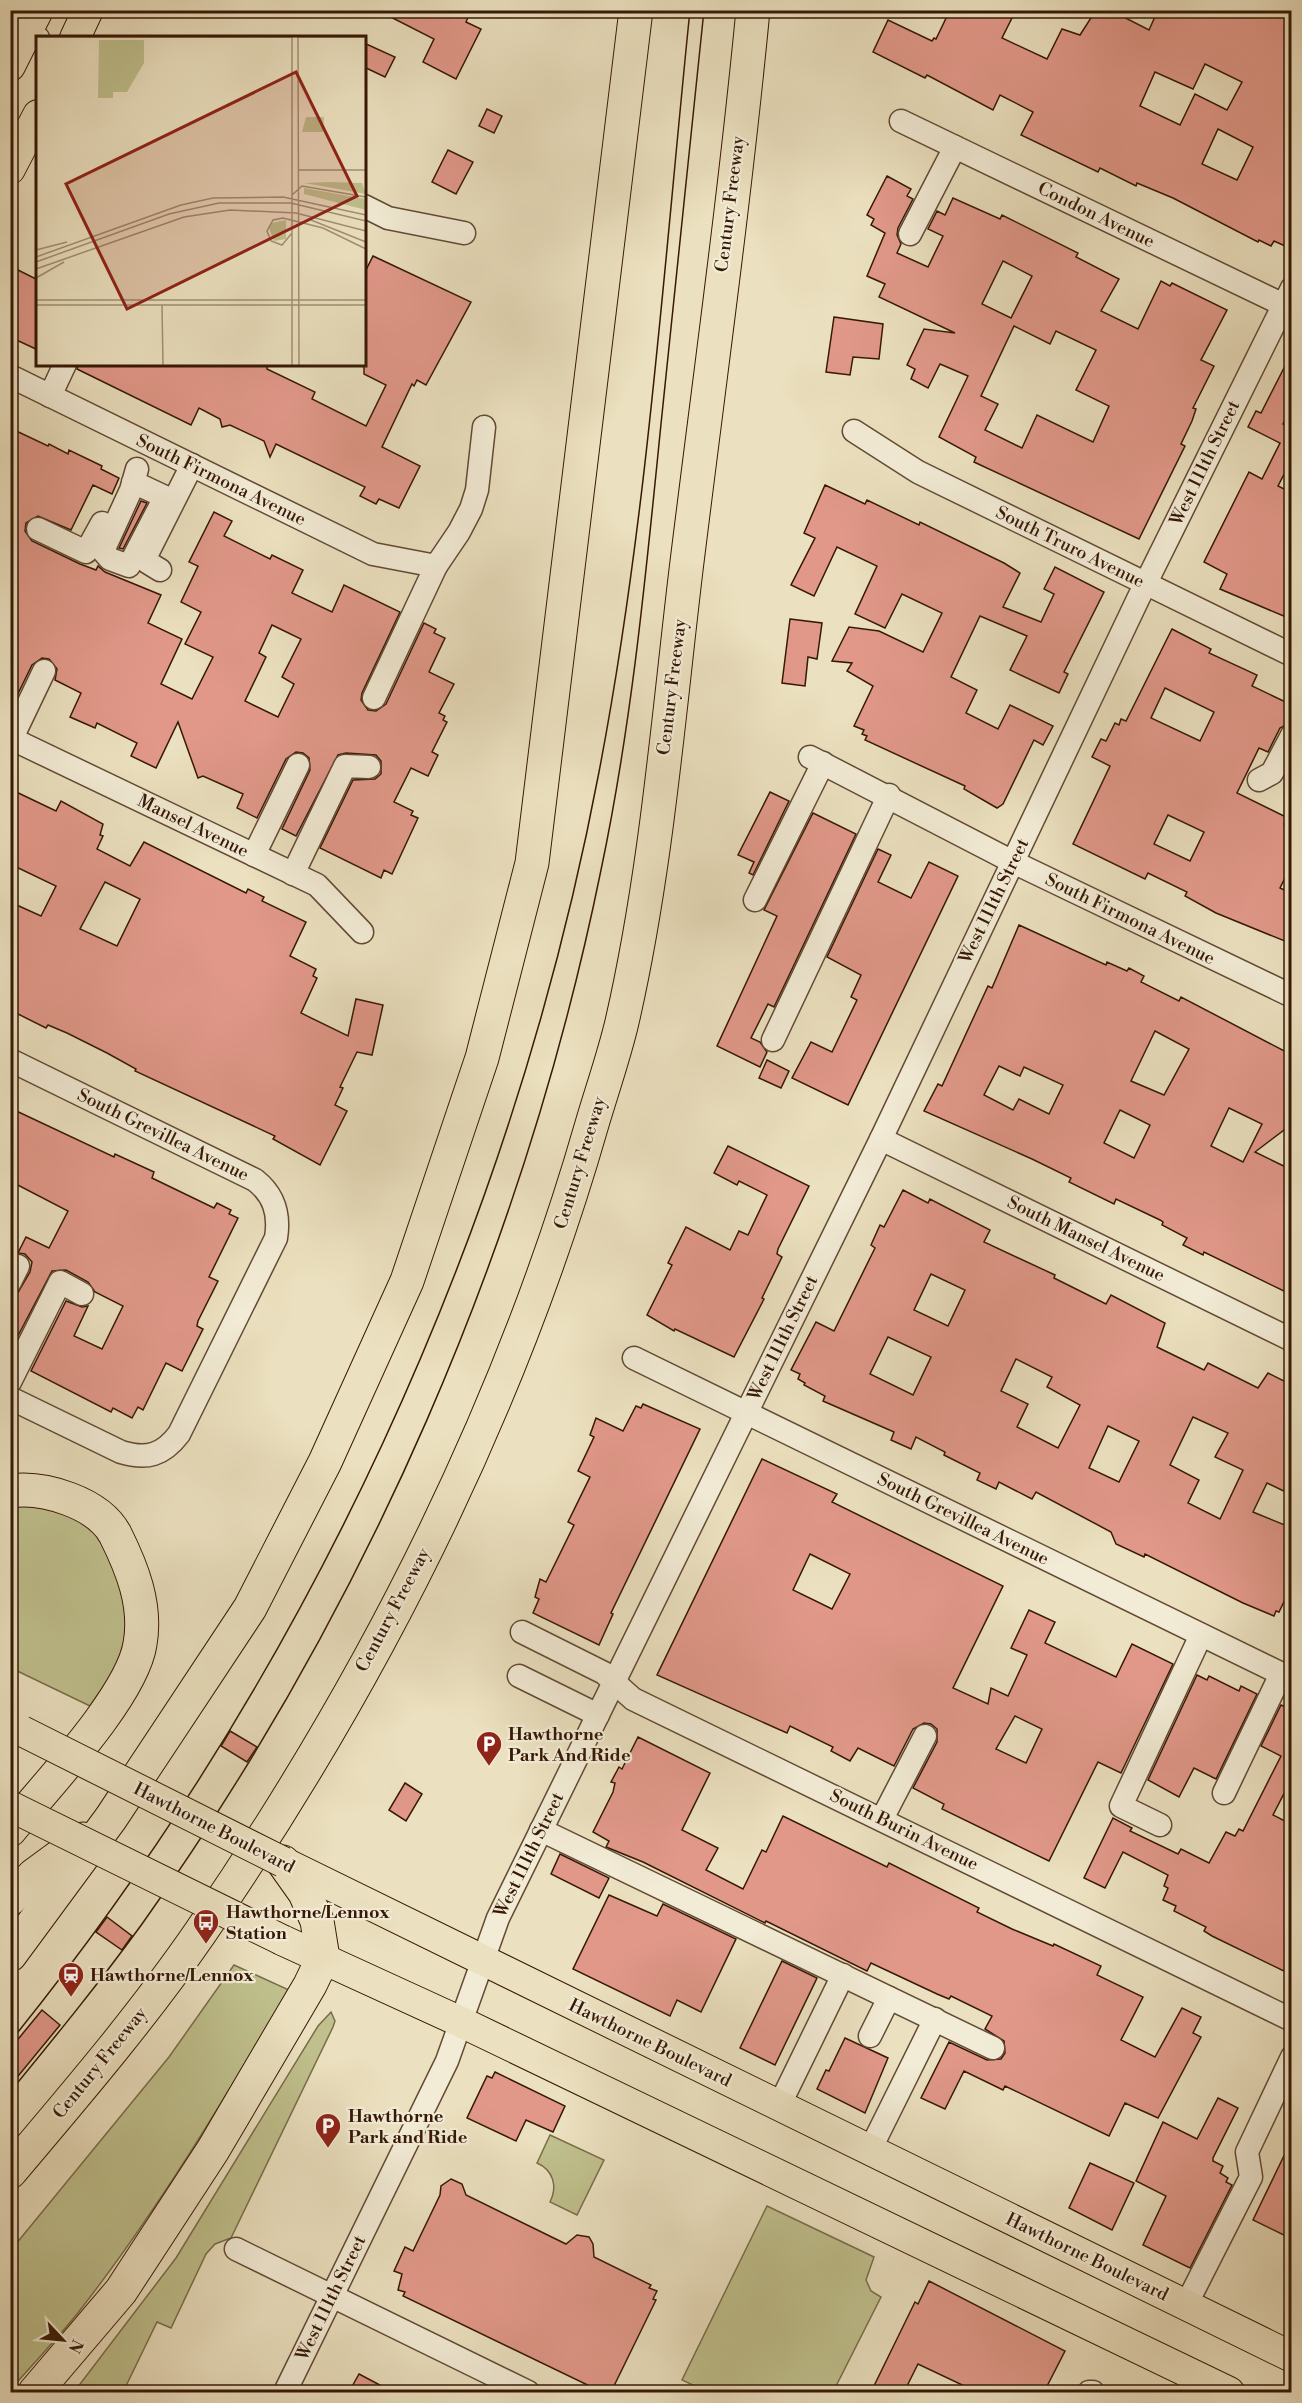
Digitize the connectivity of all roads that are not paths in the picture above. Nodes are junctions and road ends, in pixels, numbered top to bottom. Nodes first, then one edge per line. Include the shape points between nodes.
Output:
1 (88, 10) edge
2 (636, 10) edge
3 (754, 14) edge
4 (29, 24) edge
5 (76, 36) edge
6 (10, 66) edge
7 (36, 119) edge
8 (901, 121) dead end
9 (955, 147) junction
10 (10, 169) edge
11 (366, 207) edge
12 (464, 233) dead end
13 (910, 234) dead end
14 (1289, 301) edge
15 (64, 366) edge
16 (10, 376) edge
17 (50, 396) junction
18 (484, 427) dead end
19 (854, 431) dead end
20 (148, 445) junction
21 (192, 465) junction
22 (38, 529) dead end
23 (436, 566) junction
24 (160, 570) dead end
25 (1146, 584) junction
26 (1292, 655) edge
27 (44, 672) dead end
28 (374, 698) dead end
29 (1292, 735) edge
30 (11, 738) edge
31 (298, 765) dead end
32 (369, 766) dead end
33 (1259, 780) dead end
34 (888, 795) junction
35 (254, 855) junction
36 (1013, 862) junction
37 (292, 874) junction
38 (755, 900) dead end
39 (362, 932) dead end
40 (1292, 996) edge
41 (773, 1040) dead end
42 (10, 1060) edge
43 (881, 1139) junction
44 (82, 1294) dead end
45 (1292, 1340) edge
46 (634, 1358) dead end
47 (10, 1382) edge
48 (10, 1398) edge
49 (746, 1413) junction
50 (10, 1491) edge
51 (522, 1632) dead end
52 (1201, 1635) junction
53 (519, 1676) dead end
54 (1286, 1677) edge
55 (615, 1683) junction
56 (598, 1715) junction
57 (16, 1728) edge
58 (925, 1736) dead end
59 (1224, 1793) dead end
60 (10, 1806) edge
61 (111, 1818) junction
62 (882, 1819) junction
63 (1161, 1825) dead end
64 (10, 1830) edge
65 (541, 1830) junction
66 (283, 1862) joint
67 (310, 1885) junction
68 (10, 1899) edge
69 (10, 1955) edge
70 (323, 1958) junction
71 (481, 1960) junction
72 (843, 1975) junction
73 (889, 1998) junction
74 (934, 2019) junction
75 (1292, 2020) edge
76 (461, 2022) junction
77 (870, 2036) dead end
78 (993, 2048) dead end
79 (1292, 2057) edge
80 (779, 2106) junction
81 (870, 2150) junction
82 (10, 2172) edge
83 (236, 2249) dead end
84 (333, 2295) junction
85 (1186, 2305) junction
86 (1292, 2357) edge
87 (517, 2390) edge
88 (35, 2392) edge
89 (285, 2392) edge
90 (1229, 2392) edge

1 - 5 main road
2 - 61 highway via 532,863 482,1059 407,1281 325,1462 250,1608
3 - 82 highway, Century Freeway via 648,879 621,1024 574,1187 523,1331 452,1499 335,1716 200,1933 114,2050
4 - 6 main road
7 - 10 main road
8 - 9 street, Condon Avenue
9 - 13 street
9 - 14 street, Condon Avenue
11 - 12 street via 388,218
14 - 25 street, West 111th Street
15 - 17 street
16 - 17 street, South Firmona Avenue
17 - 20 street, South Firmona Avenue
18 - 23 street via 477,490 471,508
19 - 25 street, South Truro Avenue via 918,472
20 - 21 street, South Firmona Avenue
20 - 22 street via 135,476 118,494 86,552
21 - 23 street, South Firmona Avenue via 373,554
21 - 24 street via 146,556 147,562
23 - 28 street
25 - 26 street, South Truro Avenue
25 - 36 street, West 111th Street
27 - 30 street
29 - 33 street via 1272,773
30 - 35 street, Mansel Avenue
31 - 35 street
32 - 37 street via 345,766
34 - 36 street, South Firmona Avenue
34 - 38 street, South Firmona Avenue via 817,760
34 - 41 street
35 - 37 street, Mansel Avenue
36 - 40 street, South Firmona Avenue
36 - 43 street, West 111th Street
37 - 39 street, Mansel Avenue via 317,885
42 - 48 street, South Grevillea Avenue via 255,1180 267,1189 279,1223 276,1238 169,1447 154,1456 122,1452
43 - 45 street, South Mansel Avenue
43 - 49 street, West 111th Street
44 - 47 street via 60,1282
46 - 49 street, South Grevillea Avenue
49 - 52 street, South Grevillea Avenue
49 - 55 street, West 111th Street
50 - 64 highway via 26,1489 76,1500 110,1526 128,1560 141,1600 140,1644 120,1694
51 - 55 street, South Burin Avenue via 604,1673
52 - 54 street, South Grevillea Avenue
52 - 63 street via 1121,1806
53 - 56 street
54 - 59 street
55 - 56 street, West 111th Street
55 - 62 street, South Burin Avenue via 633,1699
56 - 65 street, West 111th Street
57 - 66 main road, Hawthorne Boulevard, bridge
58 - 62 street
60 - 70 main road, bridge
61 - 68 highway via 34,1875
61 - 69 highway
62 - 75 street, South Burin Avenue
65 - 71 street, West 111th Street
65 - 72 street
66 - 67 highway
67 - 70 highway
67 - 71 main road, Hawthorne Boulevard
70 - 76 main road
70 - 88 highway via 213,2150 121,2291
71 - 76 street, West 111th Street
71 - 80 main road, Hawthorne Boulevard
72 - 73 street
72 - 80 street
73 - 74 street
73 - 77 street
74 - 78 street
74 - 81 street
76 - 84 street, West 111th Street via 447,2061
76 - 90 main road
79 - 85 street via 1247,2152 1251,2177
80 - 81 main road, Hawthorne Boulevard
81 - 85 main road, Hawthorne Boulevard
83 - 84 street
84 - 87 street
84 - 89 street, West 111th Street
85 - 86 main road, Hawthorne Boulevard

